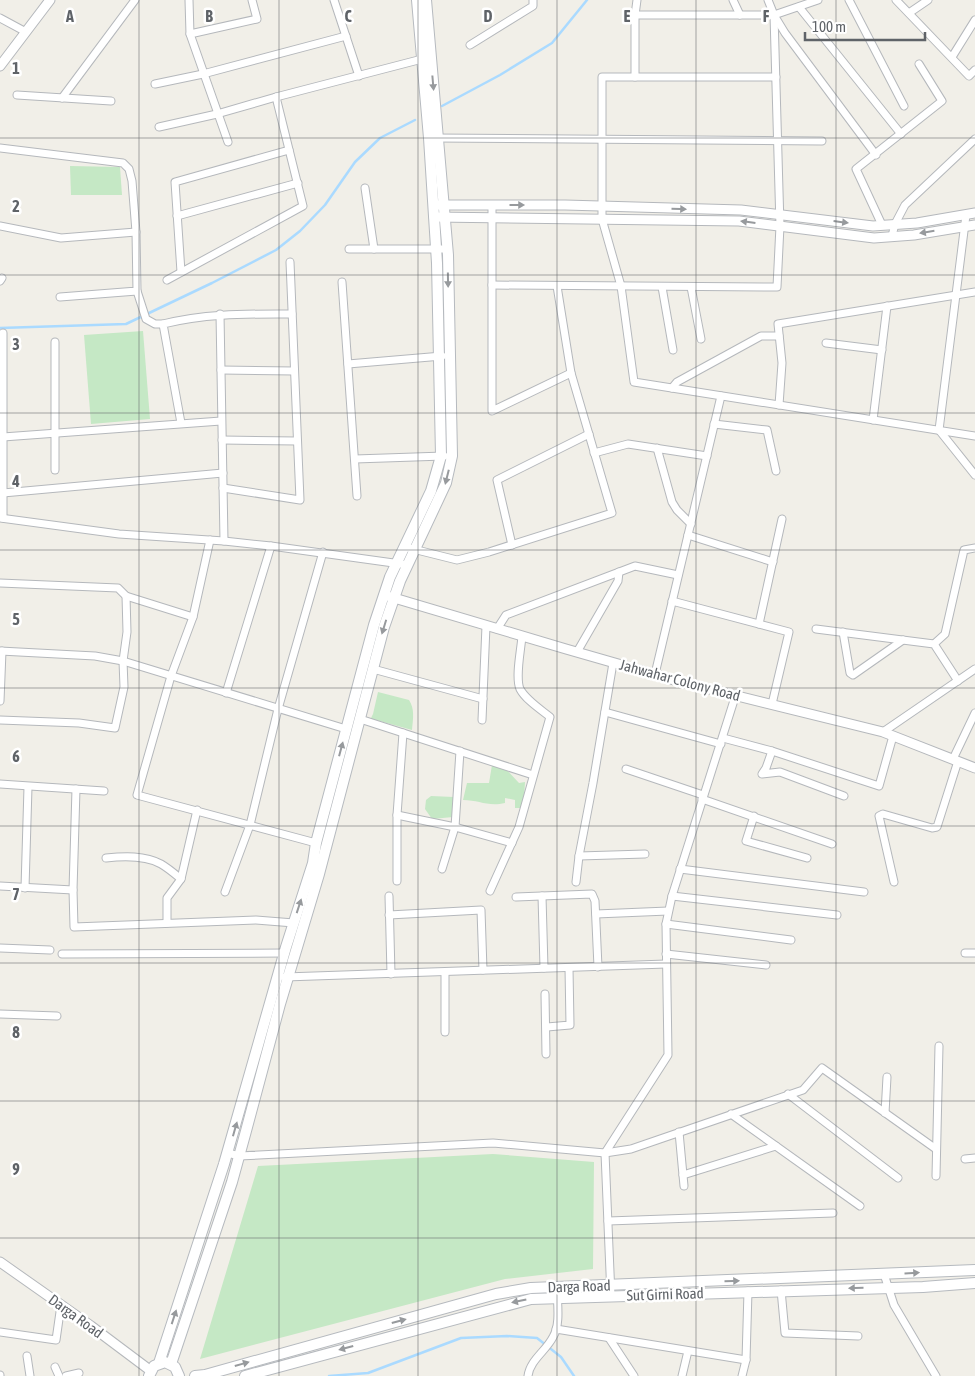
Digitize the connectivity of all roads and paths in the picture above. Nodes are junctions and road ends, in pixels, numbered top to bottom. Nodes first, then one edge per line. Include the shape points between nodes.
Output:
1 (50, 0) edge
2 (136, 0) edge
3 (189, 0) edge
4 (252, 0) edge
5 (334, 0) edge
6 (417, 0) edge
7 (426, 0) edge
8 (533, 0) edge
9 (637, 0) edge
10 (733, 0) edge
11 (768, 0) edge
12 (818, 0) edge
13 (849, 0) edge
14 (896, 0) edge
15 (928, 0) edge
16 (799, 7) junction
17 (909, 13) junction
18 (636, 15) junction
19 (740, 15) junction
20 (774, 15) junction
21 (0, 18) edge
22 (975, 20) edge
23 (26, 32) junction
24 (190, 34) junction
25 (346, 36) junction
26 (470, 45) dead end
27 (426, 58) junction
28 (952, 58) junction
29 (919, 64) dead end
30 (0, 66) edge
31 (975, 70) edge
32 (203, 74) junction
33 (359, 76) junction
34 (635, 77) junction
35 (776, 77) junction
36 (155, 84) dead end
37 (17, 95) dead end
38 (276, 97) junction
39 (62, 98) junction
40 (111, 101) dead end
41 (904, 106) dead end
42 (217, 114) junction
43 (159, 127) dead end
44 (901, 134) junction
45 (433, 138) junction
46 (602, 139) junction
47 (822, 141) dead end
48 (228, 142) dead end
49 (778, 142) junction
50 (973, 142) edge
51 (0, 148) edge
52 (289, 150) junction
53 (876, 154) junction
54 (298, 183) junction
55 (365, 188) dead end
56 (438, 205) junction
57 (492, 205) junction
58 (602, 206) junction
59 (970, 214) edge
60 (780, 215) junction
61 (177, 216) junction
62 (439, 217) junction
63 (492, 218) junction
64 (602, 219) junction
65 (895, 224) junction
66 (975, 224) edge
67 (882, 225) junction
68 (0, 226) edge
69 (780, 226) junction
70 (964, 226) junction
71 (136, 232) junction
72 (892, 236) junction
73 (349, 249) dead end
74 (374, 249) junction
75 (436, 250) junction
76 (448, 250) junction
77 (290, 262) dead end
78 (181, 272) junction
79 (167, 280) dead end
80 (342, 282) dead end
81 (492, 285) junction
82 (557, 286) junction
83 (621, 286) junction
84 (662, 287) junction
85 (691, 287) junction
86 (137, 291) junction
87 (975, 292) edge
88 (956, 295) junction
89 (60, 297) dead end
90 (887, 306) junction
91 (220, 314) junction
92 (292, 314) junction
93 (163, 324) junction
94 (3, 333) dead end
95 (780, 336) junction
96 (701, 339) dead end
97 (55, 342) dead end
98 (826, 343) dead end
99 (673, 350) dead end
100 (882, 350) junction
101 (1, 353) edge
102 (444, 355) junction
103 (348, 364) junction
104 (221, 370) junction
105 (294, 371) junction
106 (571, 373) junction
107 (672, 388) junction
108 (721, 396) junction
109 (779, 405) junction
110 (1, 417) edge
111 (221, 420) junction
112 (873, 420) junction
113 (181, 424) junction
114 (714, 424) junction
115 (939, 430) junction
116 (55, 433) junction
117 (589, 434) junction
118 (975, 436) edge
119 (3, 437) junction
120 (222, 440) junction
121 (297, 441) junction
122 (657, 448) junction
123 (594, 453) junction
124 (441, 456) junction
125 (452, 456) junction
126 (707, 456) junction
127 (355, 459) junction
128 (55, 470) dead end
129 (776, 471) dead end
130 (223, 473) junction
131 (975, 475) edge
132 (223, 488) junction
133 (3, 493) junction
134 (357, 496) dead end
135 (2, 518) edge
136 (782, 520) dead end
137 (691, 524) junction
138 (688, 535) junction
139 (210, 540) junction
140 (224, 541) junction
141 (512, 545) junction
142 (271, 546) junction
143 (410, 548) junction
144 (975, 548) edge
145 (322, 552) junction
146 (773, 562) junction
147 (397, 564) junction
148 (408, 565) junction
149 (619, 572) junction
150 (678, 574) junction
151 (0, 583) edge
152 (126, 596) junction
153 (389, 596) junction
154 (672, 602) junction
155 (193, 617) junction
156 (759, 624) junction
157 (486, 626) junction
158 (497, 629) junction
159 (816, 629) dead end
160 (842, 632) junction
161 (522, 636) junction
162 (903, 640) junction
163 (934, 644) junction
164 (1, 651) edge
165 (577, 652) junction
166 (123, 661) junction
167 (613, 663) junction
168 (373, 669) junction
169 (975, 669) edge
170 (654, 674) junction
171 (171, 676) junction
172 (958, 681) junction
173 (226, 693) junction
174 (736, 694) junction
175 (483, 698) junction
176 (0, 700) edge
177 (772, 704) junction
178 (278, 709) junction
179 (605, 712) junction
180 (975, 713) edge
181 (360, 719) junction
182 (0, 720) edge
183 (482, 720) dead end
184 (346, 729) junction
185 (883, 732) junction
186 (403, 733) junction
187 (893, 736) junction
188 (722, 741) junction
189 (460, 751) junction
190 (772, 751) junction
191 (956, 760) junction
192 (975, 768) edge
193 (626, 769) dead end
194 (534, 774) junction
195 (0, 784) edge
196 (28, 787) junction
197 (76, 789) junction
198 (104, 791) dead end
199 (844, 796) dead end
200 (702, 797) junction
201 (197, 810) junction
202 (397, 815) junction
203 (754, 816) junction
204 (250, 825) junction
205 (454, 827) junction
206 (512, 843) junction
207 (316, 844) junction
208 (832, 844) dead end
209 (645, 854) dead end
210 (579, 856) junction
211 (106, 858) dead end
212 (807, 858) dead end
213 (442, 869) dead end
214 (680, 869) junction
215 (181, 878) junction
216 (397, 881) dead end
217 (576, 882) dead end
218 (894, 882) dead end
219 (0, 886) edge
220 (25, 888) junction
221 (73, 890) junction
222 (490, 891) dead end
223 (225, 892) dead end
224 (864, 892) dead end
225 (389, 896) dead end
226 (542, 896) junction
227 (672, 896) junction
228 (516, 897) dead end
229 (668, 911) junction
230 (596, 914) junction
231 (390, 915) junction
232 (837, 915) dead end
233 (167, 923) junction
234 (294, 923) junction
235 (666, 924) junction
236 (792, 940) dead end
237 (0, 948) edge
238 (50, 950) dead end
239 (965, 952) dead end
240 (975, 953) edge
241 (62, 954) dead end
242 (284, 954) junction
243 (666, 954) junction
244 (666, 964) junction
245 (766, 965) dead end
246 (598, 967) junction
247 (544, 968) junction
248 (569, 968) junction
249 (483, 970) junction
250 (445, 973) junction
251 (391, 974) junction
252 (288, 977) junction
253 (277, 978) junction
254 (545, 994) dead end
255 (3, 1014) edge
256 (57, 1016) dead end
257 (0, 1021) edge
258 (547, 1027) junction
259 (445, 1032) dead end
260 (939, 1046) dead end
261 (546, 1054) dead end
262 (887, 1077) dead end
263 (788, 1094) junction
264 (885, 1112) junction
265 (731, 1114) junction
266 (679, 1132) junction
267 (776, 1146) junction
268 (936, 1149) junction
269 (228, 1153) junction
270 (605, 1153) junction
271 (239, 1156) junction
272 (975, 1158) edge
273 (965, 1159) dead end
274 (683, 1175) junction
275 (936, 1176) dead end
276 (898, 1178) dead end
277 (684, 1186) dead end
278 (860, 1206) dead end
279 (833, 1213) dead end
280 (608, 1221) junction
281 (0, 1262) edge
282 (975, 1270) edge
283 (884, 1274) junction
284 (975, 1283) edge
285 (610, 1285) junction
286 (888, 1288) junction
287 (781, 1290) junction
288 (748, 1291) junction
289 (557, 1293) junction
290 (611, 1296) junction
291 (61, 1305) junction
292 (556, 1329) junction
293 (0, 1332) edge
294 (858, 1336) dead end
295 (609, 1338) junction
296 (688, 1351) junction
297 (27, 1356) dead end
298 (746, 1360) junction
299 (159, 1363) junction
300 (171, 1364) junction
301 (55, 1367) dead end
302 (79, 1373) dead end
303 (150, 1373) edge
304 (30, 1376) edge
305 (59, 1376) edge
306 (66, 1376) edge
307 (179, 1376) edge
308 (195, 1376) edge
309 (245, 1376) edge
310 (528, 1376) edge
311 (634, 1376) edge
312 (682, 1376) edge
313 (742, 1376) edge
314 (936, 1376) edge

1 - 23 street
2 - 39 street
3 - 24 street
4 - 24 street via 256,19
5 - 25 street
6 - 27 main road
7 - 27 main road
8 - 26 street via 533,6
9 - 18 street
10 - 19 street
11 - 20 street
12 - 16 street
13 - 41 street
14 - 17 street
15 - 17 street
16 - 20 street
16 - 44 street
17 - 28 street
18 - 19 street
18 - 34 street
19 - 20 street
20 - 35 street
20 - 53 street
21 - 23 street
22 - 28 street
23 - 30 street
24 - 32 street
25 - 32 street
25 - 33 street
27 - 33 street
27 - 45 main road
28 - 31 street via 969,76
29 - 44 street via 942,101
32 - 36 street
32 - 42 street
33 - 38 street
34 - 35 street
34 - 46 street via 602,78
35 - 49 street
37 - 39 street
38 - 42 street
38 - 52 street
39 - 40 street
42 - 43 street
42 - 48 street
44 - 53 street
45 - 46 street
45 - 56 main road
46 - 49 street
46 - 58 street
47 - 49 street
49 - 60 street
50 - 65 street via 905,205
51 - 71 street via 123,163 132,181
52 - 54 street
52 - 61 street via 175,182
53 - 67 street via 856,169
54 - 61 street
54 - 78 street via 303,206
55 - 74 street
56 - 57 street
56 - 62 main road
57 -> 58 street
57 - 63 street
58 -> 60 street via 741,210
58 - 64 street
59 - 65 street
59 - 70 street
60 -> 67 street
60 - 69 street
61 - 78 street
62 - 63 street
62 - 75 main road
62 - 76 main road
63 - 64 street
63 - 81 street
69 -> 64 street via 739,221
64 - 83 street
65 - 67 street
65 - 72 street
66 - 70 street
68 - 71 street via 61,238
69 - 72 street via 874,238
69 - 85 street via 777,287
70 -> 72 street
70 - 88 street
71 - 86 street
73 - 74 street
74 - 75 street
75 - 76 street
75 - 102 main road
76 -> 102 main road
77 - 92 street
78 - 79 street
80 - 103 street
81 - 82 street
81 - 106 street via 492,411
82 - 83 street
82 - 106 street
83 - 84 street
83 - 107 street via 634,382
84 - 85 street
84 - 99 street
85 - 96 street
86 - 89 street
86 - 93 street via 144,316 155,324
87 - 88 street
88 - 90 street
88 - 115 street
90 - 95 street via 778,324
90 - 100 street
91 - 92 street
91 - 93 street
91 - 104 street
92 - 105 street
93 - 113 street
94 - 101 street
95 - 107 street via 761,336 676,382
95 - 109 street
97 - 116 street
98 - 100 street
100 - 112 street
101 - 110 street
102 - 103 street
102 - 124 main road
102 - 125 main road
103 - 127 street
104 - 105 street
104 - 111 street
105 - 121 street
106 - 117 street
107 - 108 street
108 - 109 street
108 - 114 street
109 - 112 street
110 - 119 street
111 - 113 street
111 - 120 street
112 - 115 street
113 - 116 street
114 - 126 street
114 - 129 street via 767,430
115 - 118 street
115 - 131 street
116 - 119 street
116 - 128 street
117 - 123 street
117 - 141 street via 497,480
119 - 133 street
120 - 121 street
120 - 130 street
121 - 132 street via 300,500
122 - 123 street via 628,444
122 - 126 street
122 - 137 street via 672,502
123 - 141 street via 612,513
124 - 125 street
124 - 127 street
124 - 143 main road
125 -> 143 main road via 446,483
126 - 137 street
127 - 134 street
130 - 132 street
130 - 133 street
132 - 140 street
133 - 135 street
135 - 139 street via 119,534
136 - 146 street
137 - 138 street
138 - 146 street
138 - 150 street
139 - 140 street
139 - 155 street
140 - 142 street
141 - 143 street via 457,560
142 - 145 street
142 - 173 street
143 - 147 main road
143 - 148 main road
144 - 163 street via 964,550 946,634
145 - 147 street
145 - 178 street
146 - 156 street
147 - 148 street
147 - 153 main road
148 - 153 main road
149 - 150 street via 635,566
149 - 158 street via 506,615
149 - 165 street via 618,581
150 - 154 street
151 - 152 street via 118,588
152 - 155 street
152 - 166 street via 127,632
153 - 157 street, Jahwahar Colony Road
153 -> 168 main road
153 - 184 main road via 374,625
154 - 156 street
154 - 170 street
155 - 171 street
156 - 177 street via 790,632
157 - 158 street, Jahwahar Colony Road
157 - 175 street
158 - 161 street, Jahwahar Colony Road
159 - 160 street
160 - 162 street
160 - 162 street via 853,675
161 - 165 street, Jahwahar Colony Road
161 - 194 street via 520,688 550,717
162 - 163 street
163 - 172 street
164 - 166 street via 95,656
164 - 176 street
165 - 167 street, Jahwahar Colony Road
166 - 171 street
166 - 182 street via 124,687 115,728
167 - 170 street, Jahwahar Colony Road
167 - 179 street
168 - 175 street
168 - 181 main road
169 - 172 street
170 - 174 street, Jahwahar Colony Road
171 - 173 street
171 - 201 street via 137,795
172 - 185 street
173 - 178 street
174 - 177 street, Jahwahar Colony Road
174 - 188 street
175 - 183 street
177 - 185 street, Jahwahar Colony Road
178 - 184 street
178 - 204 street
179 - 188 street
179 - 210 street
180 - 191 street
181 - 186 street
181 - 252 main road
207 -> 184 main road
185 - 187 street, Jahwahar Colony Road
186 - 189 street
186 - 202 street
187 - 190 street via 879,786
187 - 191 street, Jahwahar Colony Road
188 - 190 street
188 - 200 street
189 - 194 street
189 - 205 street
190 - 199 street via 762,774 780,772
191 - 192 street, Jahwahar Colony Road
191 - 218 street via 938,825 934,828 883,814 879,816
193 - 200 street
194 - 206 street
195 - 196 street
196 - 197 street
196 - 220 street
197 - 198 street
197 - 221 street
200 - 203 street
200 - 214 street
201 - 204 street
201 - 215 street
202 - 205 street
202 - 216 street
203 - 208 street
203 - 212 street via 746,841
204 - 207 street
204 - 223 street
205 - 206 street
205 - 213 street
206 - 222 street
234 -> 207 main road
209 - 210 street
210 - 217 street
211 - 215 street via 146,859 161,864
214 - 224 street
214 - 227 street
215 - 233 street via 167,898
219 - 220 street
220 - 221 street
221 - 233 street via 74,926
225 - 231 street
226 - 228 street
226 - 230 street via 592,894
226 - 247 street
227 - 229 street
227 - 232 street
229 - 230 street
229 - 235 street
230 - 246 street
231 - 249 street via 481,910
231 - 251 street
233 - 234 street via 256,920
234 - 242 main road
235 - 236 street
235 - 243 street
237 - 238 street
239 - 240 street
241 - 242 street
242 - 253 main road
243 - 244 street
243 - 245 street
244 - 246 street
244 - 270 street via 668,1055
246 - 248 street
247 - 248 street
247 - 249 street
248 - 258 street via 570,1025
249 - 250 street
250 - 251 street
250 - 259 street
251 - 252 street
252 - 253 street
252 - 271 main road
269 -> 253 main road
254 - 258 street
255 - 256 street
255 - 257 street
258 - 261 street
260 - 268 street
262 - 264 street
263 - 264 street via 803,1090 822,1068
263 - 265 street
263 - 276 street
264 - 268 street
265 - 266 street
265 - 267 street
266 - 270 street via 631,1149
266 - 274 street
267 - 274 street
267 - 278 street
268 - 275 street
269 - 271 street
299 -> 269 main road
270 - 271 street via 493,1143
270 - 280 street
271 - 300 main road
272 - 273 street
274 - 277 street
279 - 280 street
280 - 285 street
281 - 291 street, Darga Road
283 -> 282 main road, Darga Road
285 -> 283 main road, Darga Road
283 - 286 street
284 - 286 main road, Sut Girni Road
285 - 289 main road, Darga Road
285 - 290 street
286 -> 287 main road, Sut Girni Road
286 - 314 street via 894,1305
287 - 288 main road, Sut Girni Road
287 - 294 street via 785,1333
288 - 290 main road, Sut Girni Road
288 - 298 street
289 - 290 main road, Sut Girni Road
289 - 292 street
308 -> 289 main road, Darga Road via 496,1294 531,1288
289 -> 309 main road, Sut Girni Road
291 - 293 street via 56,1340
291 - 303 street, Darga Road
292 - 295 street
292 - 310 street via 554,1337 531,1365
295 - 296 street
295 - 311 street
296 - 298 street
296 - 312 street
297 - 304 street
298 - 313 street
299 - 300 main road
299 - 303 main road
300 - 307 main road
301 - 305 street
302 - 306 street

